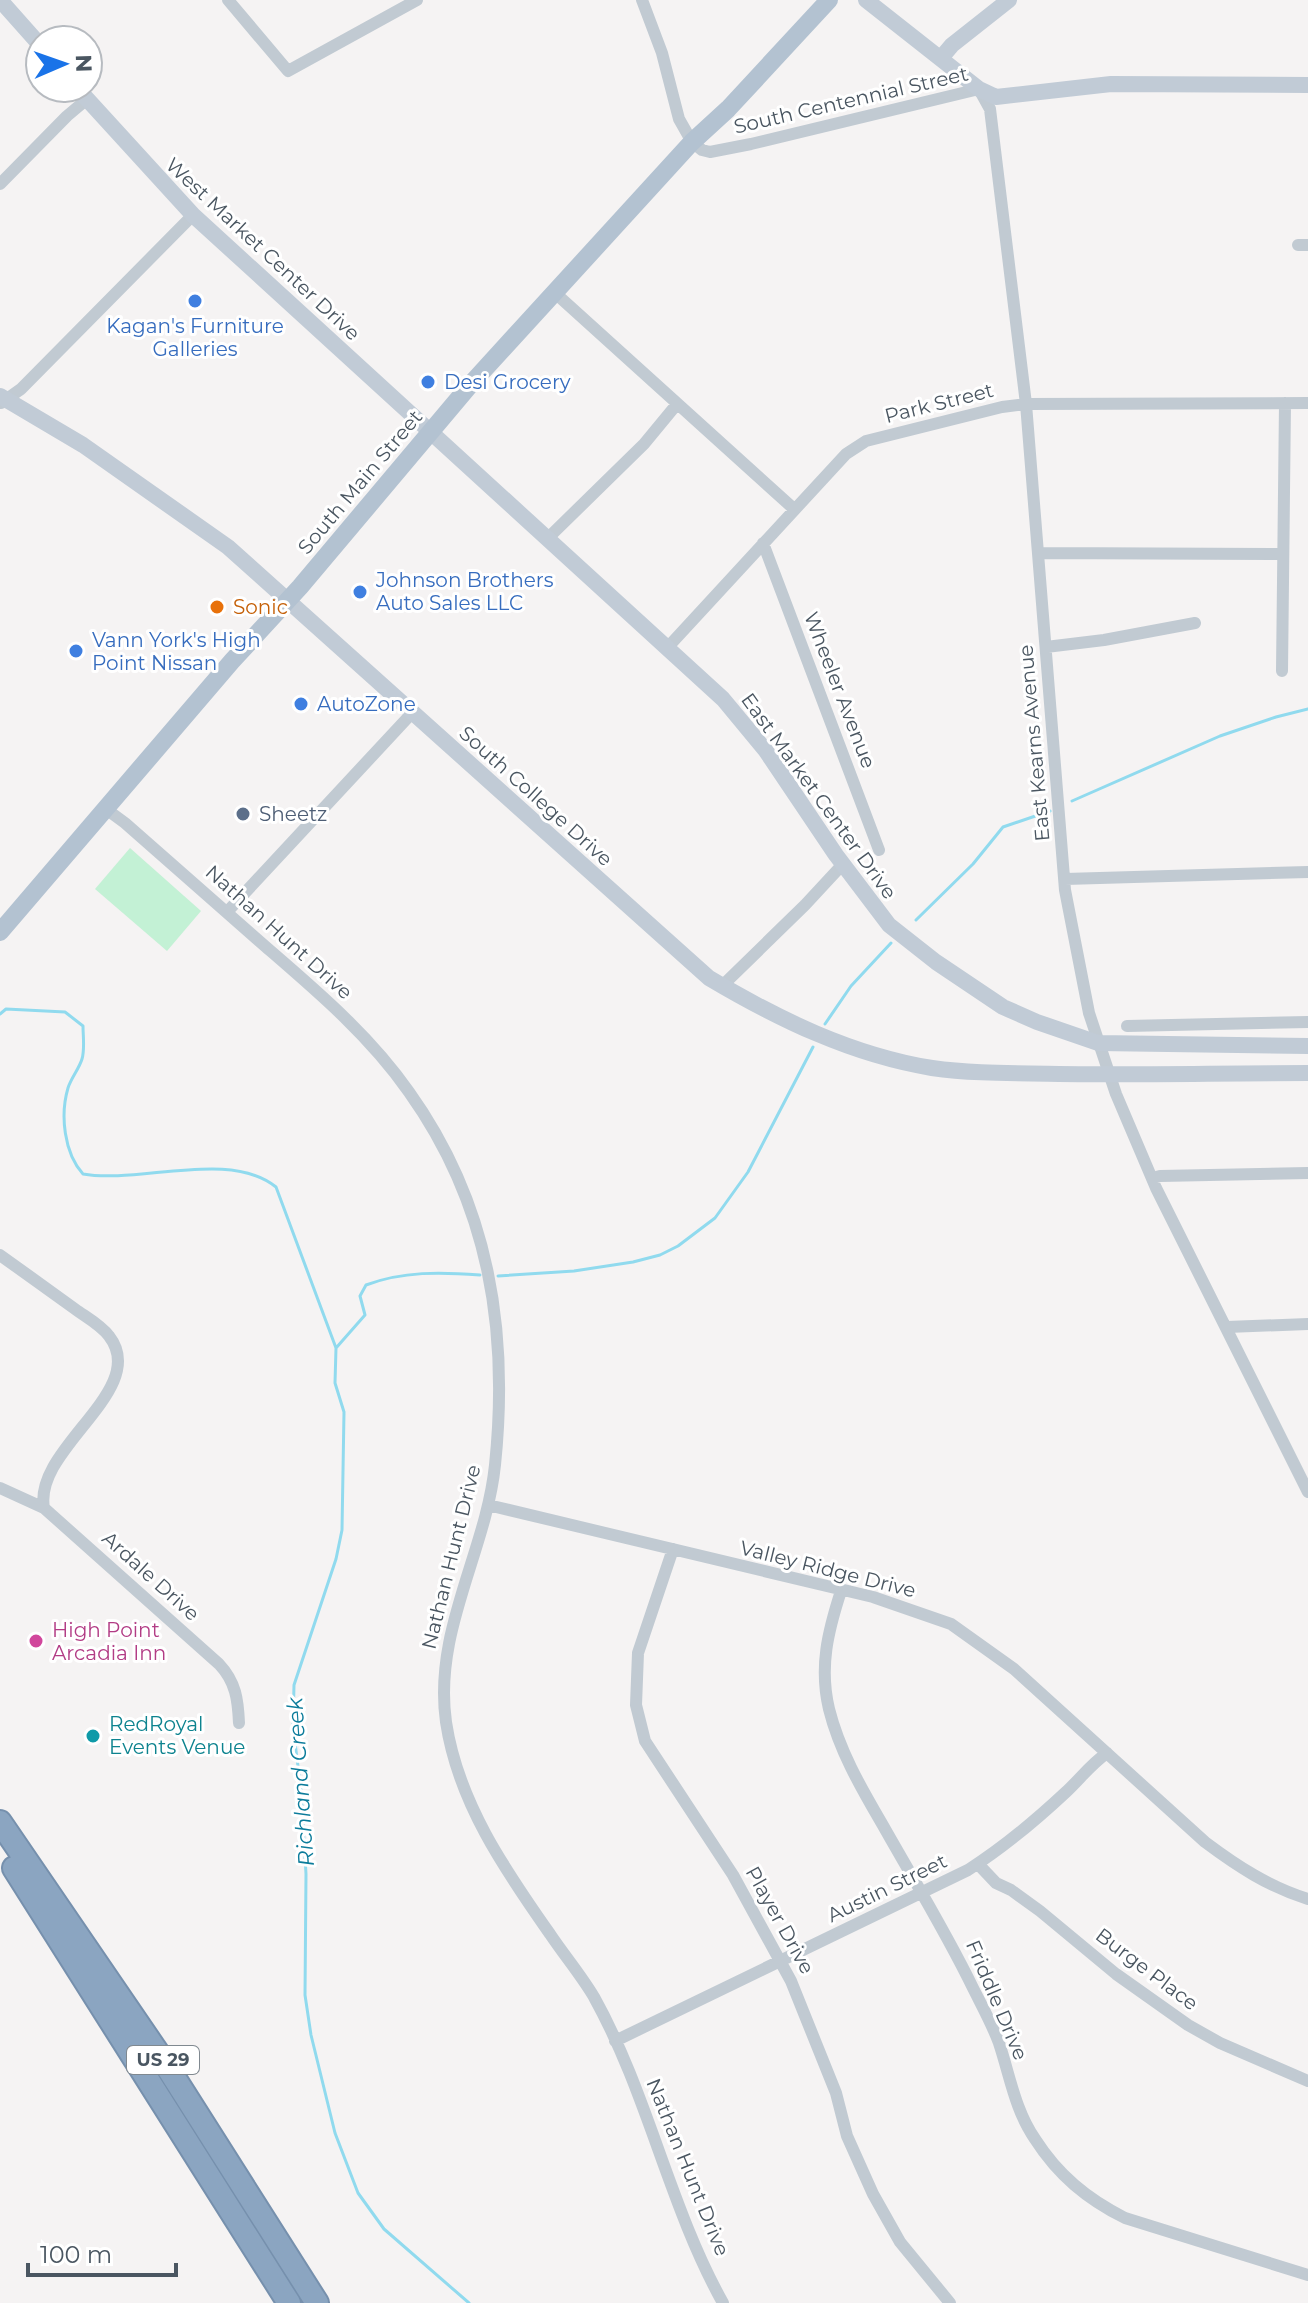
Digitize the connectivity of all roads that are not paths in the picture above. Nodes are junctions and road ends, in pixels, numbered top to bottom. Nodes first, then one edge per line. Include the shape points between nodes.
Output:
1 (0, 0) edge
2 (228, 0) edge
3 (417, 0) edge
4 (642, 0) edge
5 (829, 0) edge
6 (866, 0) edge
7 (1009, 0) edge
8 (24, 27) edge
9 (941, 58) junction
10 (1308, 85) edge
11 (979, 89) junction
12 (75, 104) edge
13 (91, 104) edge
14 (692, 142) junction
15 (0, 184) edge
16 (193, 215) junction
17 (554, 292) junction
18 (2, 400) edge
19 (1285, 403) junction
20 (1308, 403) edge
21 (677, 404) junction
22 (1026, 404) junction
23 (429, 432) junction
24 (794, 509) junction
25 (547, 539) junction
26 (763, 543) junction
27 (1038, 553) junction
28 (1283, 554) junction
29 (287, 601) junction
30 (1195, 623) dead end
31 (668, 647) junction
32 (1046, 647) junction
33 (1282, 671) dead end
34 (413, 712) junction
35 (106, 809) junction
36 (879, 850) dead end
37 (843, 864) junction
38 (1308, 872) edge
39 (1065, 879) junction
40 (227, 912) junction
41 (0, 932) edge
42 (722, 986) junction
43 (1308, 1022) edge
44 (1127, 1026) dead end
45 (1098, 1043) junction
46 (1308, 1046) edge
47 (1308, 1073) edge
48 (1109, 1075) junction
49 (1308, 1173) edge
50 (1153, 1178) junction
51 (0, 1255) edge
52 (1308, 1324) edge
53 (1227, 1327) junction
54 (0, 1488) edge
55 (1308, 1492) edge
56 (488, 1505) junction
57 (44, 1508) junction
58 (673, 1549) junction
59 (841, 1591) junction
60 (239, 1723) dead end
61 (1107, 1753) junction
62 (0, 1822) edge
63 (0, 1848) edge
64 (978, 1864) junction
65 (922, 1893) junction
66 (1308, 1899) edge
67 (780, 1962) junction
68 (615, 2041) junction
69 (1308, 2081) edge
70 (1308, 2275) edge
71 (289, 2303) edge
72 (317, 2303) edge
73 (723, 2303) edge
74 (950, 2303) edge

1 - 8 main road
2 - 3 street via 288,71
4 - 14 street via 679,119
5 - 14 main road, South Main Street
6 - 9 main road
7 - 9 main road
9 - 11 main road
10 - 11 main road, South Centennial Street via 1111,84 996,97
11 - 14 street, South Centennial Street via 710,152
11 - 22 street, East Kearns Avenue via 990,109
12 - 15 street
13 - 16 main road, West Market Center Drive
14 - 17 main road, South Main Street
16 - 18 street via 21,389
16 - 23 main road, West Market Center Drive
17 - 21 street
17 - 23 main road, South Main Street
18 - 29 main road, South College Drive via 83,445 158,496 228,547
19 - 20 street, Park Street
19 - 22 street, Park Street
19 - 28 street
21 - 24 street
21 - 25 street
22 - 24 street, Park Street via 858,445
22 - 27 street, East Kearns Avenue
23 - 25 main road, East Market Center Drive
23 - 29 main road, South Main Street
24 - 26 street, Park Street
25 - 31 main road, East Market Center Drive
26 - 31 street, Park Street
26 - 36 street, Wheeler Avenue
27 - 28 street
27 - 32 street, East Kearns Avenue
28 - 33 street
29 - 34 main road, South College Drive
29 - 35 main road, South Main Street
30 - 32 street
31 - 37 main road, East Market Center Drive via 723,699 757,741
32 - 39 street, East Kearns Avenue
34 - 40 street
34 - 42 main road, South College Drive
35 - 40 street, Nathan Hunt Drive
35 - 41 main road, South Main Street
37 - 42 street
37 - 45 main road, East Market Center Drive via 889,925 936,962 1003,1007
38 - 39 street
39 - 45 street, East Kearns Avenue
40 - 56 street, Nathan Hunt Drive via 350,1023 395,1073 434,1130 465,1194 484,1251 496,1332 499,1425
42 - 48 main road, South College Drive via 779,1018 849,1046 931,1067
43 - 44 street
45 - 46 main road, East Market Center Drive
45 - 48 street, East Kearns Avenue
47 - 48 main road, South College Drive
48 - 50 street, East Kearns Avenue
49 - 50 street
50 - 53 street, East Kearns Avenue
51 - 57 street via 104,1329 119,1360 115,1382 52,1468 42,1494
52 - 53 street
53 - 55 street, East Kearns Avenue
54 - 57 street, Ardale Drive
56 - 58 street, Valley Ridge Drive
56 - 68 street, Nathan Hunt Drive via 446,1658 444,1699 451,1748 494,1850 593,1995
57 - 60 street, Ardale Drive via 226,1671 237,1694
58 - 59 street, Valley Ridge Drive
58 - 67 street, Player Drive via 638,1653 641,1728 664,1773 733,1875
59 - 61 street, Valley Ridge Drive via 951,1624 1014,1669
59 - 65 street, Friddle Drive via 824,1659 829,1706 853,1772
61 - 64 street, Austin Street via 1018,1837
61 - 66 street, Valley Ridge Drive via 1236,1866
62 - 72 highway, US 29 via 166,2065
63 - 71 highway, US 29
64 - 65 street, Austin Street
64 - 69 street, Burge Place via 996,1883 1188,2025
65 - 67 street, Austin Street
65 - 70 street, Friddle Drive via 998,2042 1026,2124 1067,2179 1125,2218
67 - 68 street, Austin Street
67 - 74 street, Player Drive via 812,2030 847,2136 873,2194 900,2242
68 - 73 street, Nathan Hunt Drive

